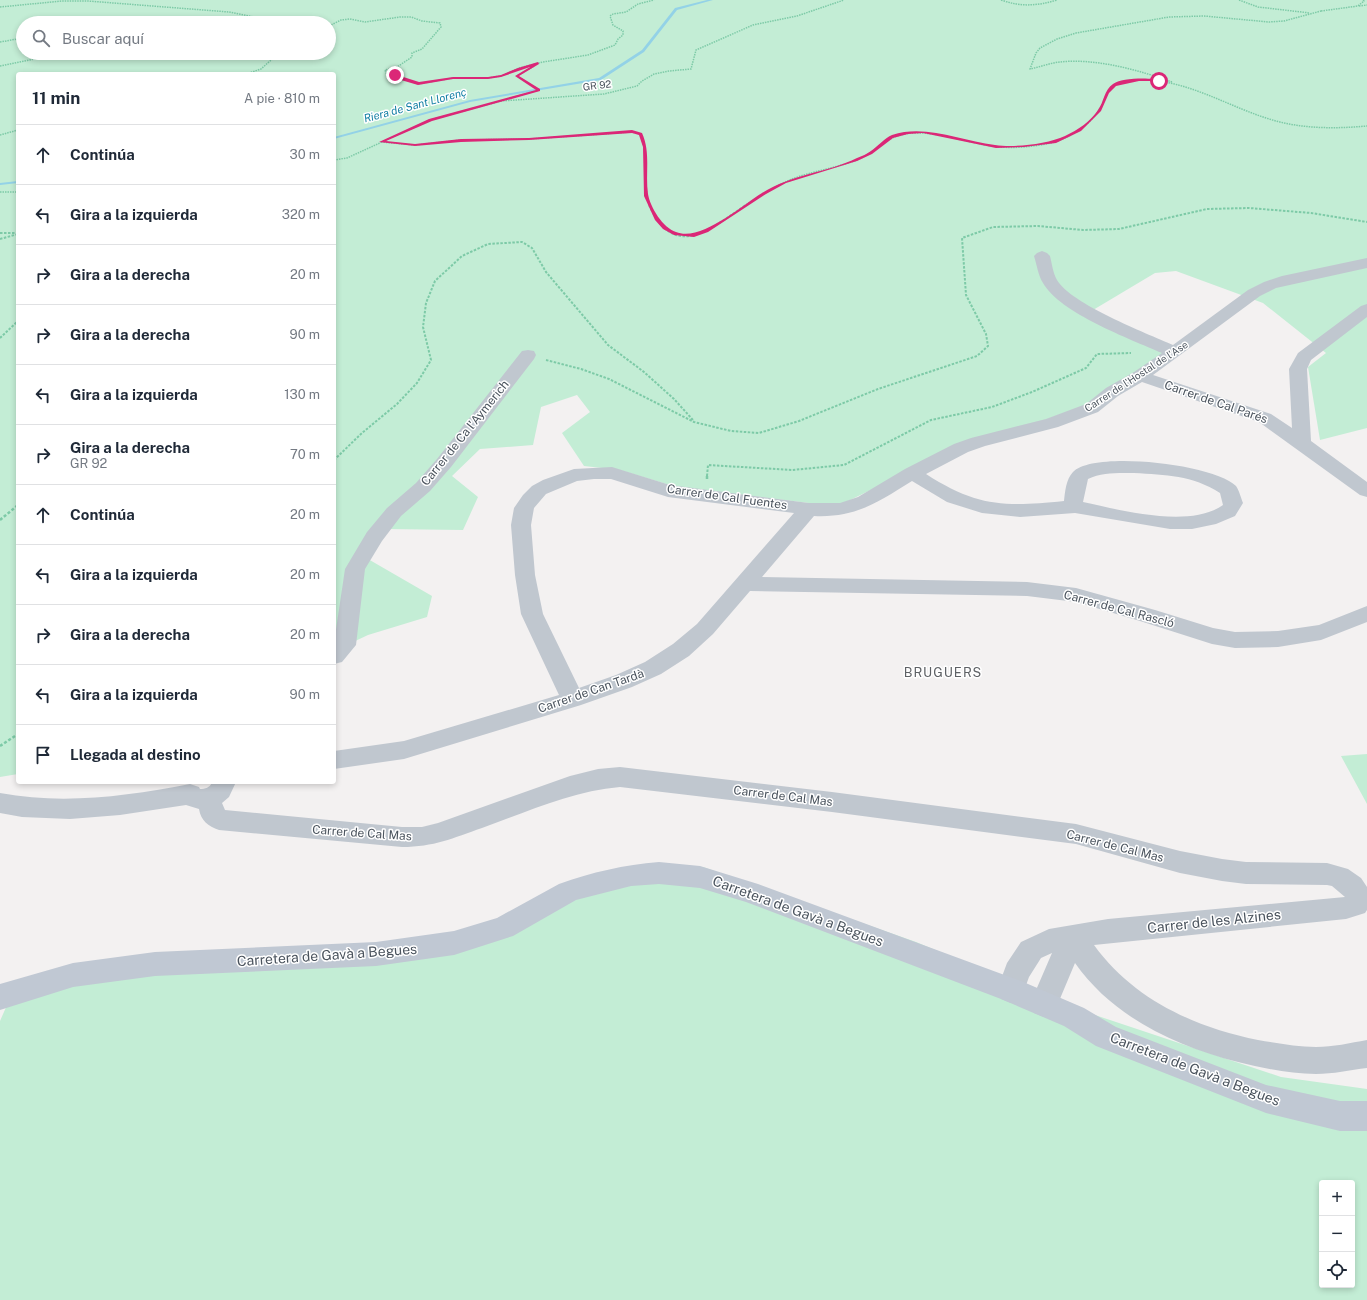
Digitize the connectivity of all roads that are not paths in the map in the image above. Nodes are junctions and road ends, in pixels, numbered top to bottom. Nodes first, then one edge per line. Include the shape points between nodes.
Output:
1 (1042, 256) dead end
2 (1367, 263) edge
3 (1367, 309) edge
4 (1174, 352) junction
5 (528, 355) road end
6 (1140, 376) junction
7 (1302, 443) junction
8 (912, 473) junction
9 (1367, 491) edge
10 (1072, 507) junction
11 (809, 508) junction
12 (744, 584) junction
13 (1367, 612) edge
14 (336, 654) edge
15 (573, 698) junction
16 (336, 760) edge
17 (204, 789) edge
18 (0, 802) edge
19 (1356, 905) joint
20 (1072, 937) junction
21 (1011, 990) junction
22 (0, 996) edge
23 (1044, 1004) junction
24 (1074, 1017) junction
25 (1367, 1054) edge
26 (1367, 1103) edge
27 (1367, 1116) edge

1 - 4 street via 1050,281 1059,292 1088,311
2 - 4 street, Carrer de l'Hostal de l'Ase via 1270,285 1254,293
3 - 7 street via 1304,357 1298,369
4 - 6 street, Carrer de l'Hostal de l'Ase
5 - 14 street, Carrer de Ca l'Aymerich via 444,463 423,487 394,512 374,537 355,569 345,645
6 - 7 street, Carrer de Cal Parés via 1265,418
6 - 8 street, Carrer de l'Hostal de l'Ase via 1112,392 1092,408 1052,423 961,448
7 - 9 street, Carrer de Cal Parés
8 - 10 street via 953,498 981,507 1020,511
8 - 11 street, Carrer de l'Hostal de l'Ase via 854,506 826,510
10 - 10 street via 1080,475 1085,471 1106,468 1157,468 1202,475 1218,481 1230,490 1233,500 1228,512 1192,523 1173,523
11 - 12 street, Carrer de Can Tardà
11 - 15 street, Carrer de Cal Fuentes via 668,490 612,474 574,475 539,490 524,508 521,525 525,575 532,614
12 - 13 street, Carrer de Cal Rascló via 1027,589 1055,592 1076,595 1212,636 1235,640 1278,639 1321,632
12 - 15 street, Carrer de Can Tardà via 681,650 653,668 624,681
15 - 16 street, Carrer de Can Tardà via 404,750
17 - 18 street, Carrer de Cal Mas via 151,801 109,806 58,808 12,806
17 - 19 street, Carrer de Cal Mas via 212,814 220,820 380,836 422,836 439,833 580,783 629,778 1076,834 1180,862 1222,870 1246,873 1327,874 1339,877 1352,886 1358,895
19 - 20 street, Carrer de les Alzines
20 - 21 street, Carrer de les Alzines via 1049,941 1031,950 1017,972
20 - 23 street
20 - 25 street via 1099,973 1154,1016 1175,1027 1215,1042 1308,1061
21 - 22 main road, Carretera de Gavà a Begues via 749,892 700,877 659,873 631,875 575,890 504,928 454,943 376,954 155,964 73,975
21 - 23 main road, Carretera de Gavà a Begues
23 - 24 main road, Carretera de Gavà a Begues
24 - 26 main road, Carretera de Gavà a Begues via 1098,1020 1261,1087 1333,1102
24 - 27 main road, Carretera de Gavà a Begues via 1106,1037 1266,1099 1340,1116

